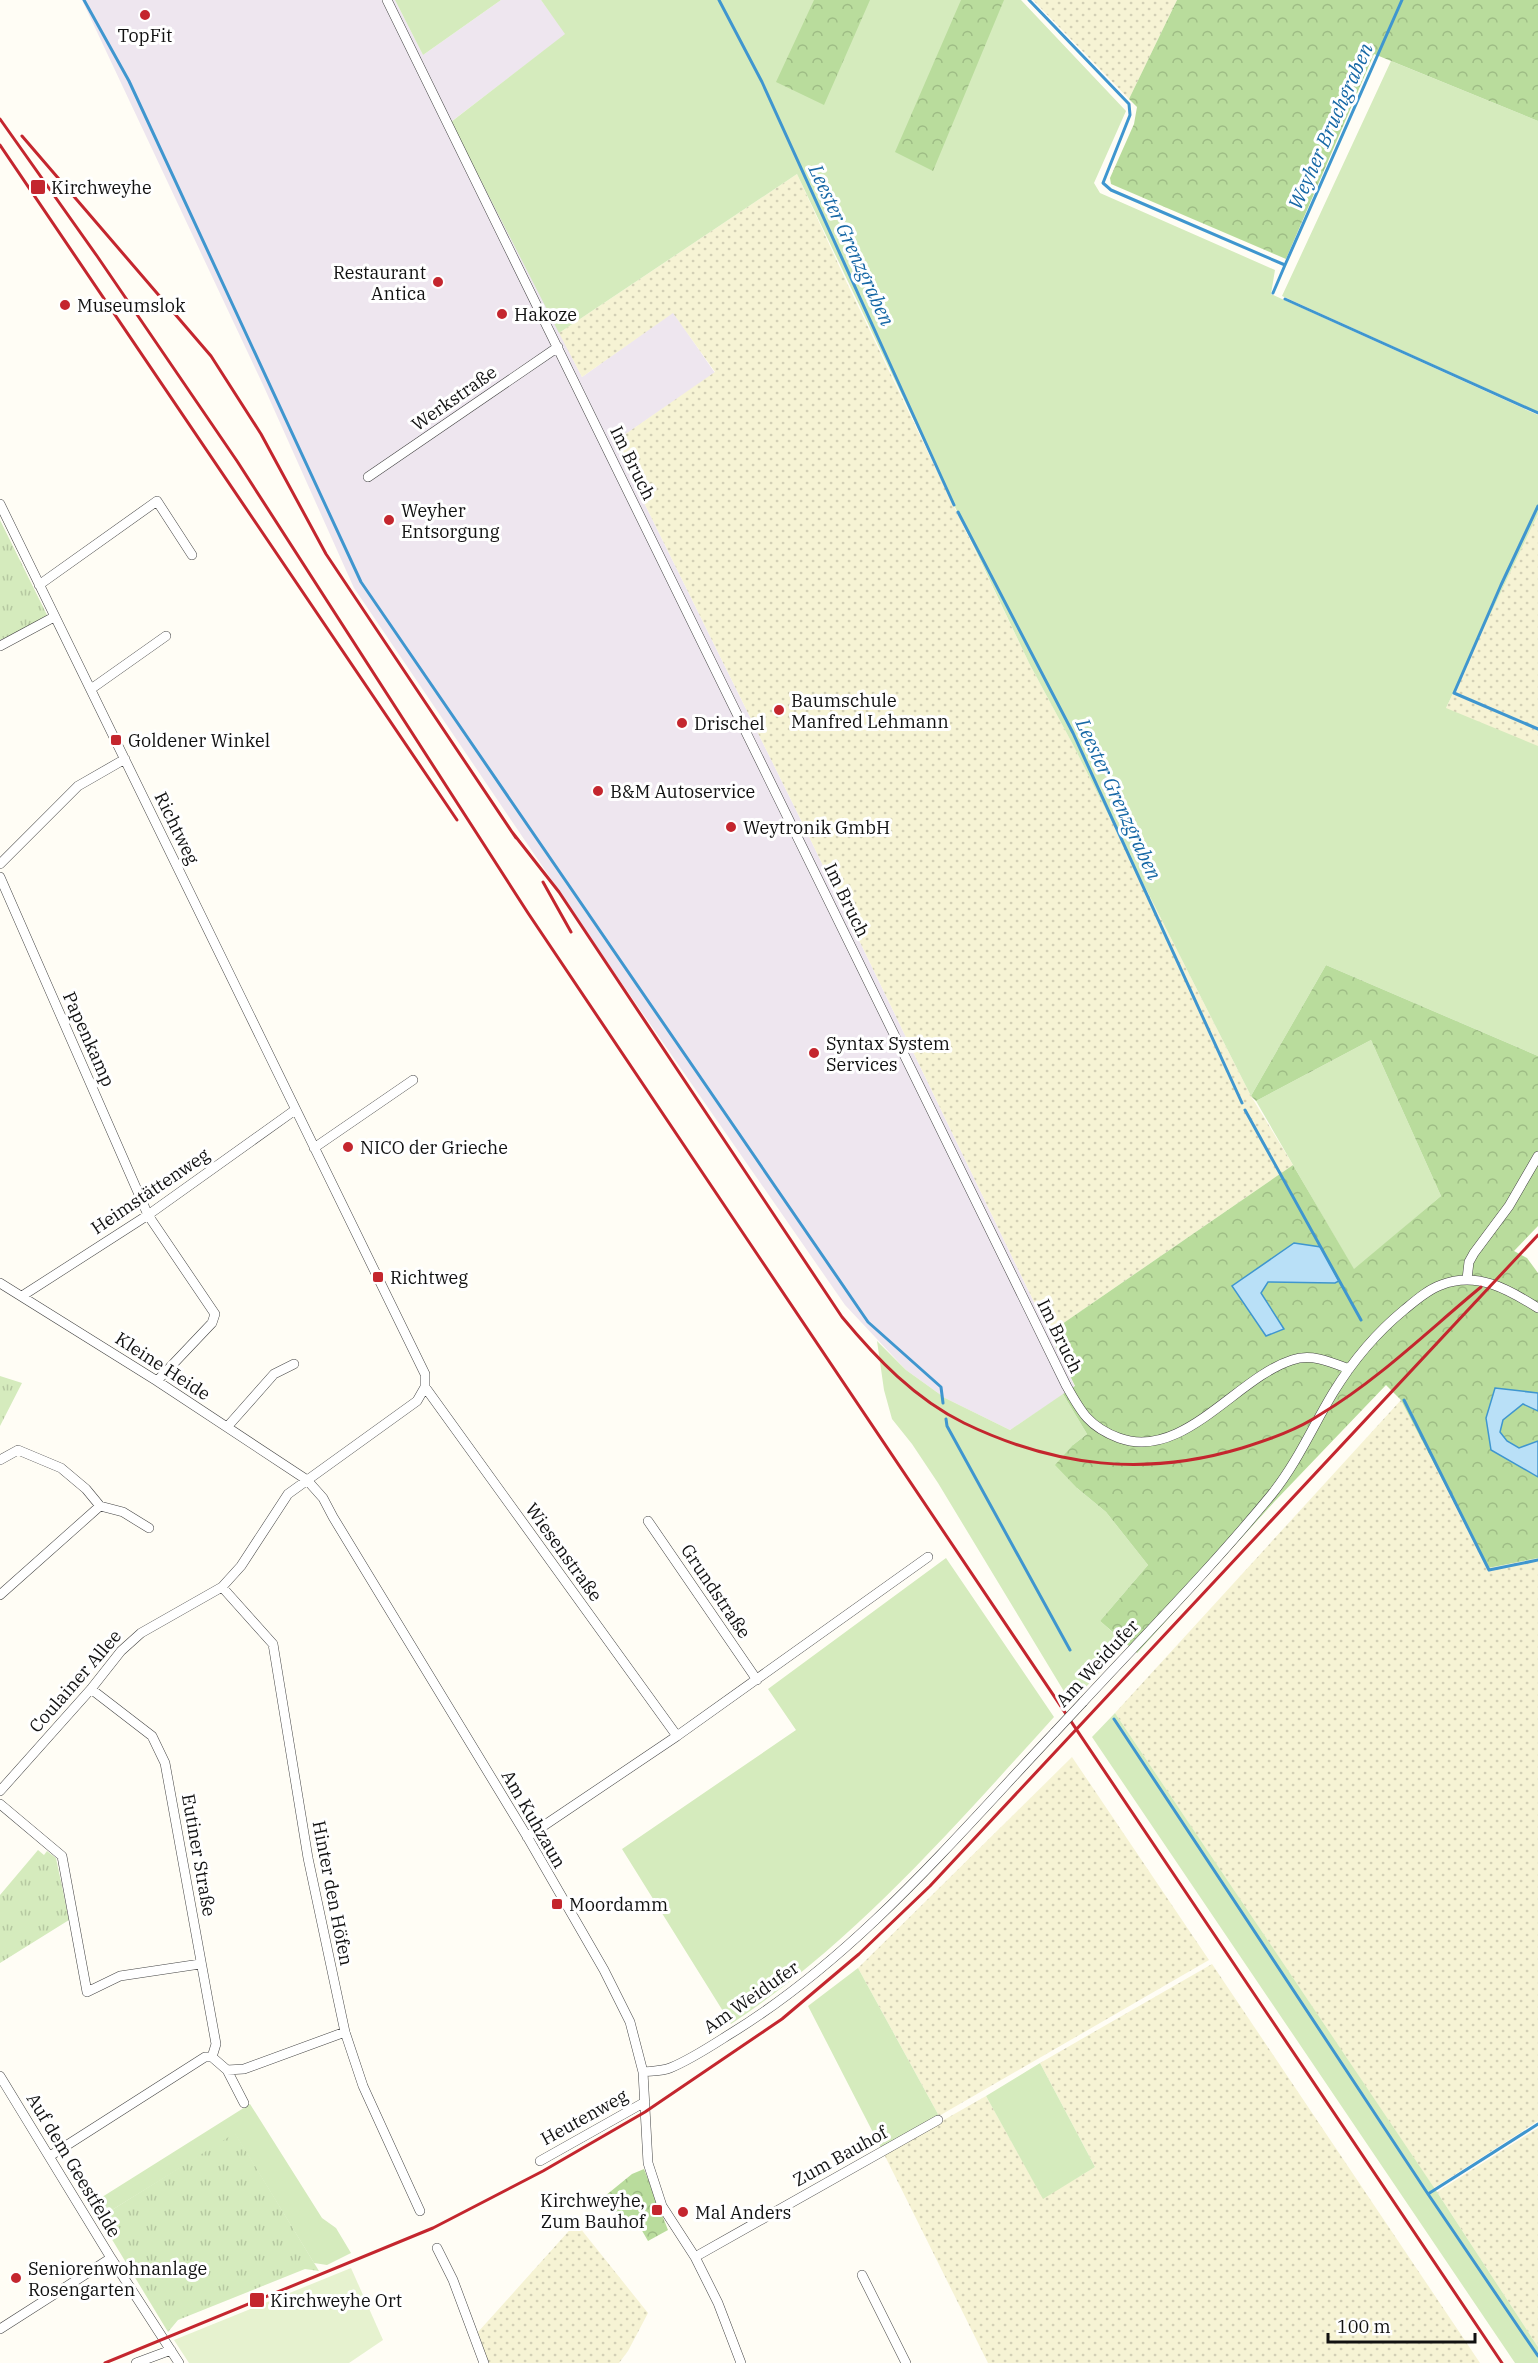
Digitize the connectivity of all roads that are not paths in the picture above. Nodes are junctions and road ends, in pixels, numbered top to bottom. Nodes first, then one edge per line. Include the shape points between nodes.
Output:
1 (387, 0) edge
2 (558, 347) junction
3 (368, 477) dead end
4 (1, 507) edge
5 (192, 555) dead end
6 (39, 585) junction
7 (54, 616) junction
8 (166, 636) dead end
9 (0, 646) edge
10 (90, 689) junction
11 (125, 759) junction
12 (0, 864) edge
13 (0, 877) edge
14 (413, 1080) dead end
15 (296, 1110) junction
16 (314, 1148) junction
17 (1538, 1156) edge
18 (148, 1215) junction
19 (1467, 1279) junction
20 (0, 1283) edge
21 (22, 1296) junction
22 (1538, 1308) edge
23 (294, 1364) dead end
24 (1349, 1369) junction
25 (157, 1381) junction
26 (425, 1387) junction
27 (228, 1426) junction
28 (0, 1460) edge
29 (307, 1480) junction
30 (100, 1506) junction
31 (648, 1521) dead end
32 (149, 1528) dead end
33 (928, 1557) dead end
34 (222, 1587) junction
35 (0, 1595) edge
36 (757, 1680) junction
37 (91, 1689) junction
38 (677, 1736) junction
39 (0, 1791) edge
40 (0, 1804) edge
41 (527, 1837) junction
42 (200, 1964) junction
43 (345, 2032) junction
44 (212, 2057) junction
45 (227, 2070) junction
46 (643, 2072) junction
47 (0, 2076) edge
48 (645, 2102) junction
49 (244, 2103) dead end
50 (938, 2120) dead end
51 (50, 2156) junction
52 (540, 2161) dead end
53 (420, 2211) dead end
54 (437, 2248) dead end
55 (694, 2257) junction
56 (111, 2258) junction
57 (862, 2275) dead end
58 (0, 2329) edge
59 (171, 2350) junction
60 (136, 2363) edge
61 (179, 2363) edge
62 (484, 2363) edge
63 (741, 2363) edge
64 (906, 2363) edge

1 - 2 street, Im Bruch
2 - 3 street, Werkstraße
2 - 24 street, Im Bruch via 1080,1411 1093,1425 1110,1434 1137,1443 1151,1443 1181,1432 1293,1359 1320,1358
4 - 6 street, Richtweg
5 - 6 street via 157,501
6 - 7 street, Richtweg
7 - 9 street
7 - 10 street, Richtweg
8 - 10 street
10 - 11 street, Richtweg
11 - 12 street via 78,786
11 - 15 street, Richtweg
13 - 18 street, Papenkamp
14 - 16 street
15 - 16 street, Richtweg
15 - 18 street, Heimstättenweg
16 - 26 street, Richtweg via 425,1374
17 - 19 street via 1514,1199 1474,1253
18 - 21 street, Heimstättenweg
18 - 25 street, Papenkamp via 215,1314 212,1323
19 - 22 street, Am Weidufer via 1493,1284
19 - 24 street, Am Weidufer via 1439,1285 1419,1297 1388,1323
20 - 21 street, Kleine Heide
21 - 25 street, Kleine Heide
23 - 27 street via 274,1374
24 - 46 street, Am Weidufer, bridge via 1274,1492 927,1869 861,1934 757,2018 669,2069
25 - 27 street, Kleine Heide
26 - 29 street via 417,1401
26 - 38 street, Wiesenstraße
27 - 29 street, Kleine Heide
28 - 30 street via 18,1450 61,1468
29 - 34 street, Coulainer Allee via 288,1494 241,1566
29 - 41 street, Am Kuhzaun via 323,1498
30 - 32 street via 123,1512
30 - 35 street
31 - 36 street, Grundstraße
33 - 36 street
34 - 37 street, Coulainer Allee via 141,1633
34 - 43 street, Hinter den Höfen via 273,1644 308,1858
36 - 38 street
37 - 39 street, Coulainer Allee
37 - 42 street, Eutiner Straße via 152,1736 165,1763
38 - 41 street
40 - 42 street via 62,1856 87,1992 120,1976
41 - 46 street, Am Kuhzaun via 630,2022
42 - 44 street, Eutiner Straße via 216,2044
43 - 45 street via 244,2069
43 - 53 street, Hinter den Höfen via 363,2086
44 - 45 street
44 - 51 street via 205,2057
45 - 49 street
46 - 48 street, Am Kuhzaun
47 - 51 street, Auf dem Geestfelde
48 - 52 street, Heutenweg
48 - 55 street, Am Kuhzaun via 648,2163 663,2206
50 - 55 street, Zum Bauhof
51 - 56 street, Auf dem Geestfelde
54 - 62 street
55 - 63 street, Am Kuhzaun via 718,2303
56 - 58 street
56 - 59 street, Auf dem Geestfelde
57 - 64 street
59 - 60 street
59 - 61 street, Auf dem Geestfelde

